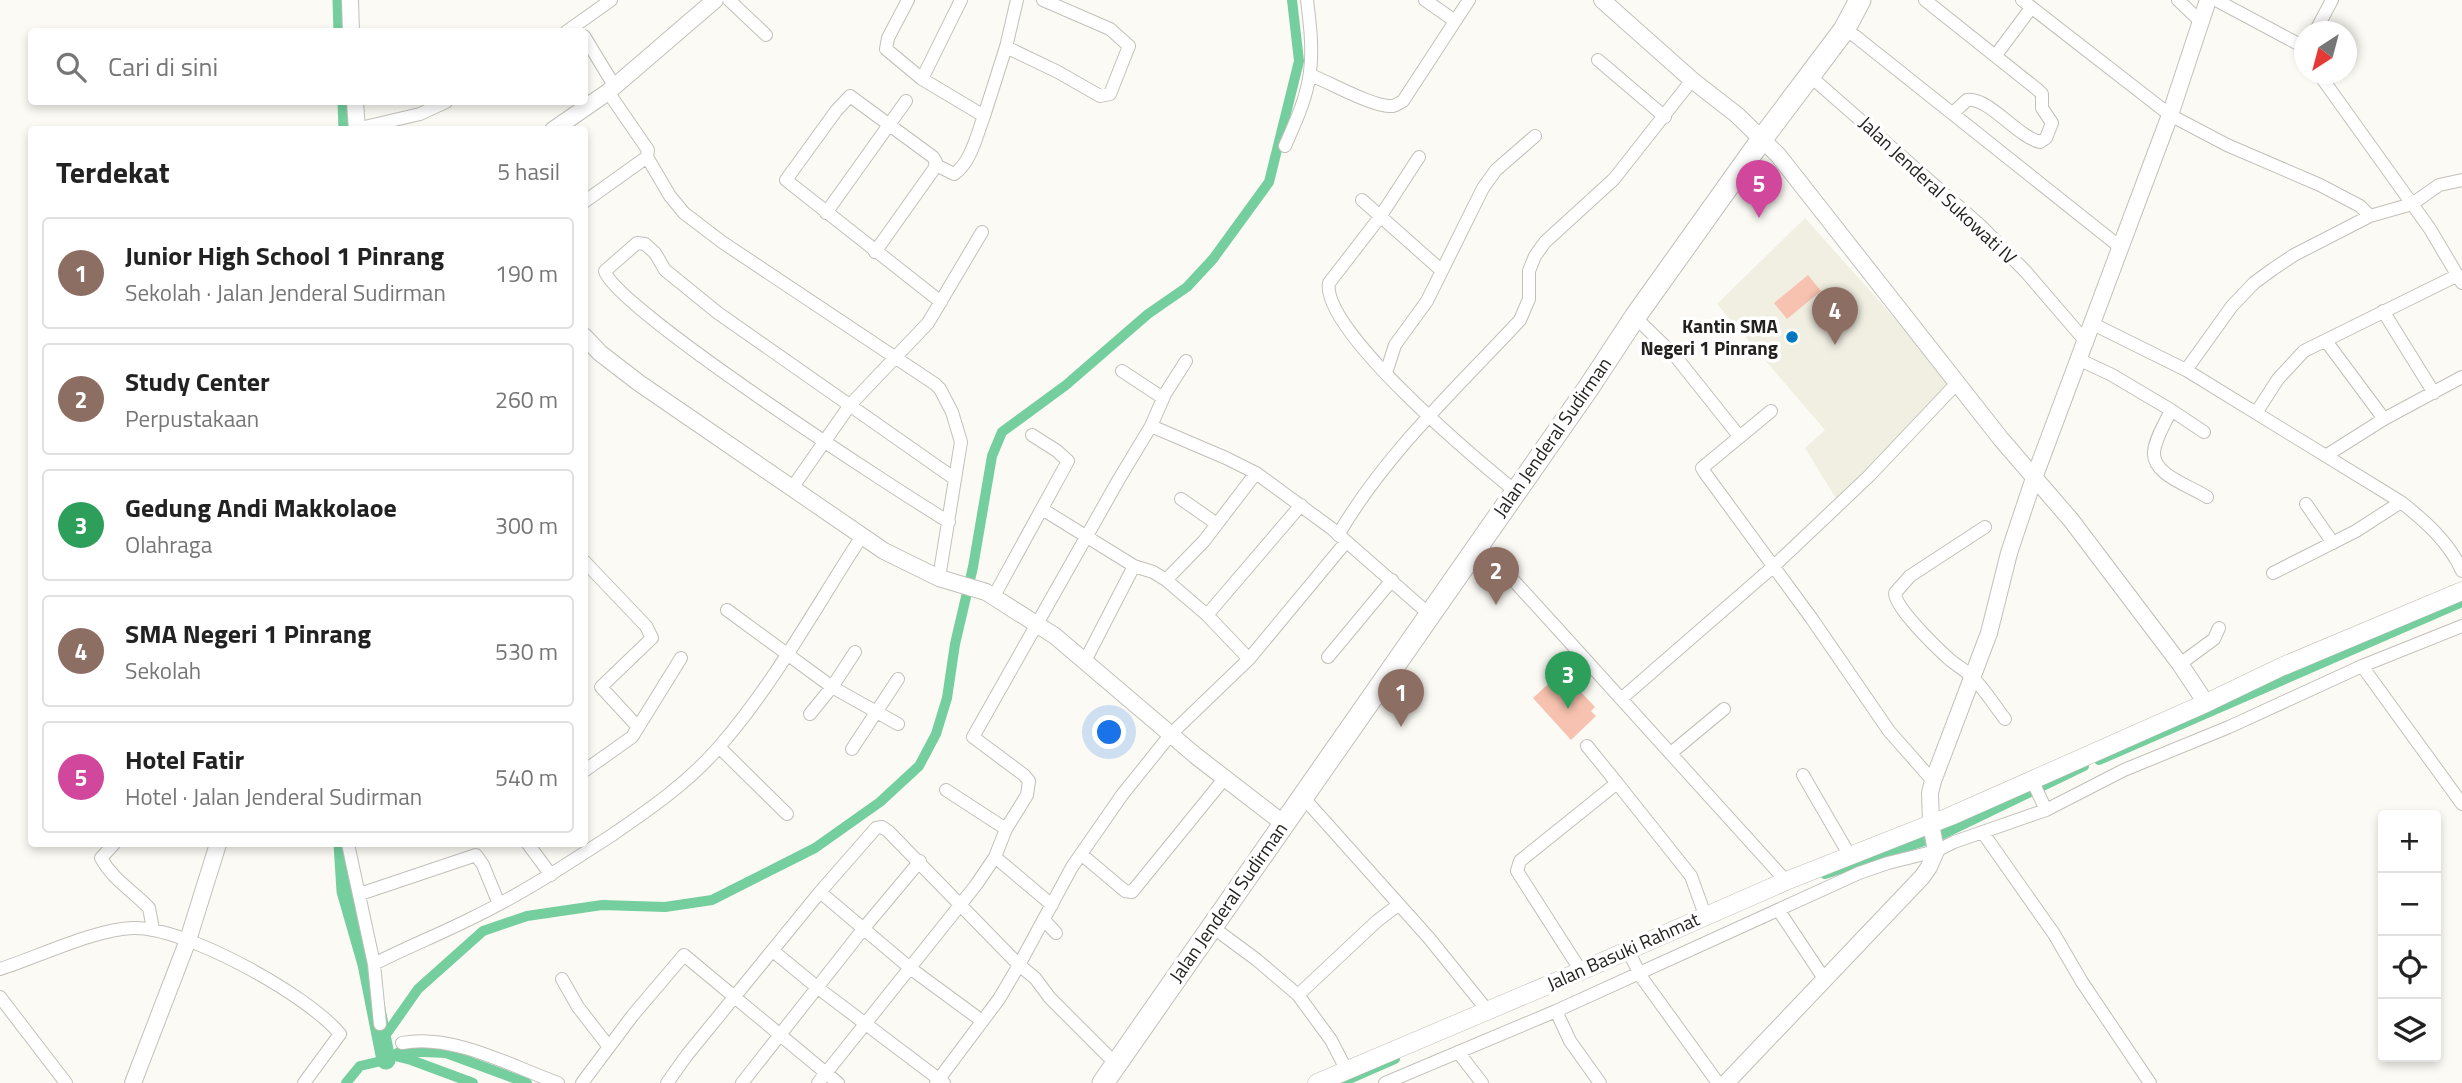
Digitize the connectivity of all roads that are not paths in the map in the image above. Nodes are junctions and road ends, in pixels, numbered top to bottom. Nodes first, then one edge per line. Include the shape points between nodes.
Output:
1 (350, 0) edge
2 (715, 0) edge
3 (729, 0) edge
4 (908, 0) edge
5 (1017, 0) edge
6 (1043, 0) edge
7 (1307, 0) edge
8 (1425, 0) edge
9 (1469, 0) edge
10 (1602, 0) edge
11 (1860, 0) edge
12 (1925, 0) edge
13 (2178, 0) edge
14 (2208, 0) edge
15 (2216, 0) edge
16 (2332, 0) edge
17 (608, 1) edge
18 (955, 2) edge
19 (2026, 4) edge
20 (1455, 21) junction
21 (2321, 21) edge
22 (2201, 22) junction
23 (351, 28) edge
24 (583, 28) edge
25 (1844, 30) junction
26 (766, 34) dead end
27 (2294, 41) edge
28 (588, 44) edge
29 (1006, 47) junction
30 (1996, 55) junction
31 (1598, 60) dead end
32 (1310, 75) junction
33 (1810, 76) junction
34 (922, 79) junction
35 (1692, 80) junction
36 (2326, 84) edge
37 (611, 90) junction
38 (906, 101) dead end
39 (355, 105) edge
40 (440, 105) edge
41 (1953, 113) junction
42 (2170, 115) junction
43 (984, 116) junction
44 (1665, 117) junction
45 (356, 126) edge
46 (369, 126) edge
47 (559, 126) edge
48 (890, 126) junction
49 (1535, 136) dead end
50 (1762, 139) junction
51 (1284, 146) dead end
52 (647, 157) junction
53 (1419, 157) dead end
54 (936, 165) junction
55 (2462, 180) edge
56 (588, 199) edge
57 (1362, 200) dead end
58 (2412, 204) junction
59 (826, 213) junction
60 (2370, 216) junction
61 (1380, 217) junction
62 (982, 232) dead end
63 (2120, 247) junction
64 (875, 252) junction
65 (1442, 271) junction
66 (2460, 279) edge
67 (941, 302) junction
68 (2383, 311) junction
69 (1635, 317) junction
70 (2093, 324) junction
71 (588, 340) edge
72 (2326, 341) junction
73 (2087, 343) junction
74 (896, 357) junction
75 (2080, 360) junction
76 (1186, 361) dead end
77 (2186, 370) junction
78 (1122, 371) dead end
79 (1385, 373) junction
80 (2462, 377) edge
81 (1958, 383) junction
82 (2434, 393) junction
83 (1163, 398) junction
84 (850, 405) junction
85 (2171, 410) junction
86 (1770, 411) dead end
87 (2256, 413) junction
88 (1430, 415) junction
89 (2384, 419) junction
90 (1151, 426) junction
91 (2204, 432) dead end
92 (1032, 435) dead end
93 (1739, 436) junction
94 (825, 441) junction
95 (2327, 455) junction
96 (1256, 473) junction
97 (2034, 478) junction
98 (955, 480) junction
99 (792, 488) junction
100 (1515, 491) junction
101 (2207, 497) dead end
102 (1181, 499) dead end
103 (2401, 502) junction
104 (2306, 504) dead end
105 (1301, 505) junction
106 (1041, 509) junction
107 (949, 522) junction
108 (1217, 524) junction
109 (1985, 527) dead end
110 (862, 536) junction
111 (1085, 538) junction
112 (1342, 539) junction
113 (2333, 543) junction
114 (1485, 552) junction
115 (588, 566) edge
116 (1134, 566) junction
117 (1773, 566) junction
118 (2462, 571) edge
119 (2273, 573) dead end
120 (942, 579) junction
121 (1166, 580) junction
122 (1392, 580) junction
123 (2462, 591) edge
124 (994, 596) junction
125 (727, 610) dead end
126 (1429, 614) junction
127 (1207, 615) junction
128 (1037, 624) junction
129 (2462, 626) edge
130 (2219, 628) dead end
131 (855, 652) dead end
132 (786, 656) junction
133 (1328, 657) dead end
134 (681, 658) dead end
135 (1249, 659) junction
136 (1085, 661) junction
137 (2180, 664) junction
138 (2362, 666) junction
139 (1971, 676) junction
140 (898, 679) dead end
141 (832, 687) junction
142 (1621, 699) junction
143 (2206, 703) junction
144 (1724, 709) dead end
145 (876, 713) junction
146 (810, 714) dead end
147 (2005, 719) dead end
148 (898, 724) dead end
149 (637, 726) junction
150 (1171, 734) junction
151 (1587, 746) dead end
152 (719, 747) junction
153 (852, 749) dead end
154 (1671, 753) junction
155 (588, 768) edge
156 (1803, 775) dead end
157 (1224, 779) junction
158 (1933, 781) junction
159 (1617, 783) junction
160 (2035, 784) junction
161 (946, 790) dead end
162 (1303, 796) junction
163 (2462, 804) edge
164 (2045, 806) junction
165 (787, 814) dead end
166 (1283, 822) junction
167 (1006, 829) junction
168 (1983, 833) junction
169 (1934, 838) junction
170 (111, 847) edge
171 (217, 847) edge
172 (349, 847) edge
173 (530, 847) edge
174 (1081, 854) junction
175 (1850, 856) junction
176 (995, 857) junction
177 (920, 862) junction
178 (551, 875) junction
179 (1786, 881) junction
180 (820, 892) junction
181 (360, 894) junction
182 (499, 904) junction
183 (1052, 905) junction
184 (1398, 905) junction
185 (960, 906) junction
186 (1779, 911) junction
187 (1705, 915) junction
188 (1045, 920) junction
189 (152, 924) junction
190 (1211, 926) junction
191 (864, 928) junction
192 (1056, 933) dead end
193 (190, 934) junction
194 (773, 951) junction
195 (1629, 953) junction
196 (373, 964) junction
197 (1019, 965) junction
198 (910, 968) junction
199 (0, 969) edge
200 (1581, 971) junction
201 (1639, 972) junction
202 (562, 979) dead end
203 (1825, 980) junction
204 (818, 988) junction
205 (1298, 995) junction
206 (734, 996) junction
207 (0, 997) edge
208 (1487, 1010) junction
209 (1556, 1011) junction
210 (982, 1021) junction
211 (380, 1024) dead end
212 (866, 1024) junction
213 (780, 1035) junction
214 (402, 1043) dead end
215 (609, 1047) junction
216 (1458, 1052) junction
217 (1116, 1064) junction
218 (1348, 1071) junction
219 (822, 1078) edge
220 (940, 1082) edge
221 (1727, 1082) edge
222 (66, 1083) edge
223 (133, 1083) edge
224 (304, 1083) edge
225 (558, 1083) edge
226 (582, 1083) edge
227 (667, 1083) edge
228 (742, 1083) edge
229 (838, 1083) edge
230 (1102, 1083) edge
231 (1317, 1083) edge
232 (1385, 1083) edge
233 (1482, 1083) edge
234 (1600, 1083) edge
235 (2150, 1083) edge

1 - 23 street
2 - 37 street
3 - 26 street
4 - 34 street via 886,48
5 - 29 street
6 - 29 street via 1110,29 1129,46 1110,94 1100,96
7 - 32 street
8 - 20 street
9 - 20 street
10 - 35 street
11 - 25 highway, Jalan Jenderal Sudirman
12 - 30 street
13 - 22 street
14 - 22 street
15 - 27 street
16 - 21 street
17 - 24 street
18 - 34 street
19 - 30 street
19 - 42 street
20 - 32 street via 1403,101 1393,106
22 - 42 street
25 - 33 highway, Jalan Jenderal Sudirman
25 - 41 street
28 - 37 street
29 - 43 street
30 - 41 street via 2042,94 2042,108 2052,123 2046,138 2040,142 2024,136 1972,99
31 - 44 street
32 - 51 street
33 - 50 highway, Jalan Jenderal Sudirman
33 - 73 street, Jalan Jenderal Sukowati IV via 1981,226
34 - 43 street
35 - 44 street
35 - 50 street
36 - 58 street
37 - 47 street
37 - 52 street via 648,150
38 - 48 street
39 - 45 street
40 - 46 street
41 - 63 street
42 - 60 street via 2320,185
42 - 63 street
43 - 54 street via 958,172
44 - 88 street via 1614,179 1545,242 1529,271 1529,299 1523,315
48 - 54 street via 933,156
48 - 59 street
48 - 59 street via 850,96 817,137 786,180
49 - 65 street via 1496,170 1483,188
50 - 69 highway, Jalan Jenderal Sudirman
50 - 81 street
52 - 56 street
52 - 74 street via 684,212
53 - 61 street
54 - 64 street
55 - 58 street via 2439,186
57 - 61 street
58 - 60 street
58 - 66 street
59 - 64 street
60 - 77 street via 2294,255 2254,283
61 - 65 street
61 - 79 street via 1328,290 1343,324
62 - 67 street
63 - 70 street
64 - 67 street
65 - 79 street via 1395,345
66 - 68 street
67 - 74 street
68 - 72 street
68 - 82 street
69 - 93 street via 1668,348
69 - 100 highway, Jalan Jenderal Sudirman
70 - 73 street
70 - 77 street
71 - 99 street via 639,383
72 - 87 street via 2299,355
72 - 89 street
73 - 75 street
74 - 84 street
74 - 98 street via 935,384 945,398 961,442
75 - 85 street
75 - 97 street
76 - 83 street
77 - 87 street
78 - 83 street
79 - 88 street
80 - 82 street
81 - 97 street
81 - 117 street via 1869,476
82 - 89 street
83 - 90 street
84 - 94 street
84 - 94 street via 683,286 645,244 637,243 605,271 648,315
84 - 98 street
85 - 91 street
85 - 101 street via 2154,450 2155,460 2162,471
86 - 93 street
87 - 95 street
88 - 100 street
88 - 112 street via 1370,485
89 - 95 street
90 - 96 street
90 - 111 street
92 - 106 street via 1068,461
93 - 117 street via 1703,468
94 - 99 street
94 - 107 street
95 - 103 street
96 - 105 street
96 - 108 street
97 - 137 street
97 - 139 street via 1989,633
98 - 107 street
99 - 110 street
100 - 114 highway, Jalan Jenderal Sudirman
102 - 108 street
103 - 113 street
103 - 118 street via 2425,520
104 - 113 street
105 - 112 street
105 - 127 street
106 - 111 street
106 - 124 street
107 - 120 street
108 - 121 street
109 - 139 street via 1910,576 1895,593 1900,607
110 - 120 street
110 - 132 street
111 - 116 street
111 - 128 street
112 - 122 street
112 - 135 street
113 - 119 street
114 - 126 highway, Jalan Jenderal Sudirman
114 - 142 street
115 - 149 street via 652,638 601,687
116 - 121 street
116 - 136 street
117 - 142 street
117 - 158 street via 1899,744
120 - 124 street
121 - 127 street
122 - 126 street
122 - 133 street
123 - 143 main road, Jalan Basuki Rahmat
124 - 128 street
125 - 132 street
126 - 162 highway, Jalan Jenderal Sudirman
127 - 135 street
128 - 136 street
128 - 167 street via 973,737 1028,781 1027,795
129 - 138 street
130 - 137 street via 2214,639
131 - 141 street
132 - 141 street
132 - 152 street
134 - 149 street
135 - 150 street
136 - 150 street
137 - 143 street
138 - 163 street
138 - 164 street
139 - 147 street
139 - 158 street
140 - 145 street
141 - 145 street
141 - 146 street
142 - 154 street
143 - 160 main road, Jalan Basuki Rahmat
144 - 154 street
145 - 148 street
145 - 153 street
149 - 155 street via 628,742
150 - 157 street
150 - 174 street
151 - 159 street
152 - 165 street
152 - 178 street via 646,812
154 - 179 street
156 - 175 street
157 - 166 street
157 - 174 street via 1132,892
158 - 169 street
159 - 187 street via 1691,876
159 - 200 street via 1517,867
160 - 164 street
160 - 169 main road, Jalan Basuki Rahmat
161 - 167 street
162 - 166 highway, Jalan Jenderal Sudirman
162 - 184 street
164 - 168 street
166 - 190 highway, Jalan Jenderal Sudirman
167 - 176 street
168 - 169 street via 1954,842
168 - 235 street
169 - 175 main road, Jalan Basuki Rahmat
169 - 186 street
169 - 203 street via 1935,856 1922,877
170 - 189 street via 101,858 149,908
171 - 193 street
172 - 181 street
173 - 178 street
174 - 183 street
175 - 179 main road, Jalan Basuki Rahmat
176 - 183 street
176 - 185 street
177 - 180 street via 888,831 876,828
177 - 185 street
177 - 191 street
178 - 182 street
179 - 187 main road, Jalan Basuki Rahmat
180 - 191 street
180 - 194 street
181 - 182 street via 476,855
181 - 196 street
182 - 196 street
183 - 188 street
184 - 205 street
184 - 208 street
185 - 197 street
185 - 198 street
186 - 201 street
186 - 203 street
187 - 195 main road, Jalan Basuki Rahmat
188 - 192 street
188 - 197 street
189 - 193 street
189 - 199 street via 112,932
190 - 205 street
190 - 217 highway, Jalan Jenderal Sudirman
191 - 198 street
191 - 204 street
193 - 223 street
193 - 224 street via 297,999 340,1034
194 - 204 street
194 - 206 street
195 - 200 main road, Jalan Basuki Rahmat
195 - 201 street
196 - 211 street
197 - 210 street
197 - 217 street
198 - 210 street
198 - 212 street
200 - 208 main road, Jalan Basuki Rahmat
201 - 209 street
201 - 221 street
202 - 215 street
203 - 221 street
204 - 212 street
204 - 213 street
205 - 218 street
206 - 213 street
206 - 215 street via 684,955
206 - 227 street
207 - 222 street
208 - 218 main road, Jalan Basuki Rahmat
209 - 216 street
209 - 234 street via 1570,1041
210 - 220 street
212 - 219 street
212 - 220 street
213 - 219 street
213 - 228 street
214 - 225 street via 425,1040 454,1045
215 - 226 street
216 - 232 street
216 - 233 street
217 - 230 highway, Jalan Jenderal Sudirman
218 - 231 main road, Jalan Basuki Rahmat
219 - 229 street

